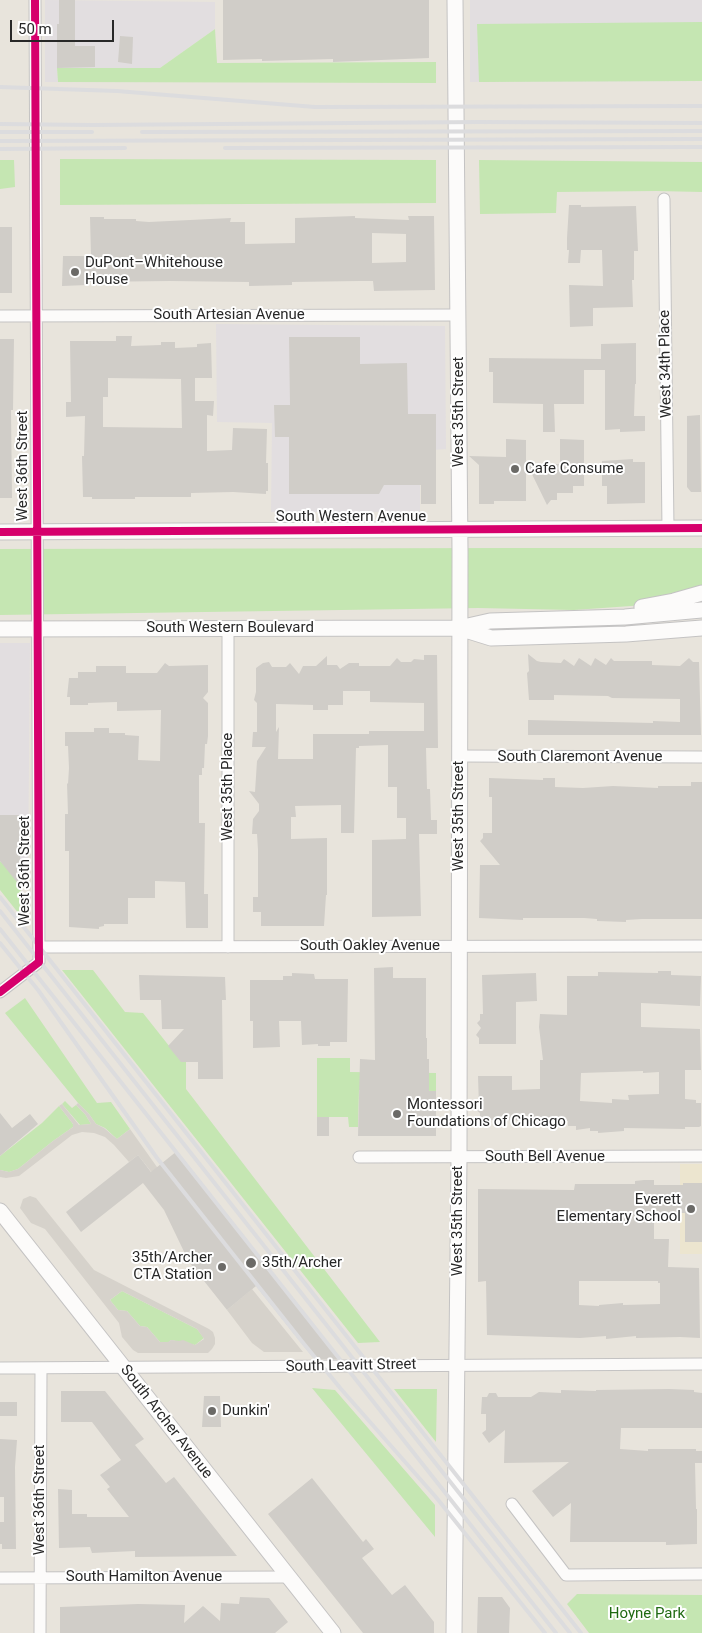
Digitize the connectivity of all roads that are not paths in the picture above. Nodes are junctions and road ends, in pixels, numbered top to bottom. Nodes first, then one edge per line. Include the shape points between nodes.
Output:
1 (35, 0) edge
2 (456, 0) edge
3 (664, 199) dead end
4 (458, 315) junction
5 (0, 316) edge
6 (36, 316) junction
7 (668, 528) junction
8 (702, 528) edge
9 (460, 530) junction
10 (0, 532) edge
11 (37, 532) junction
12 (702, 593) edge
13 (702, 610) edge
14 (569, 619) junction
15 (228, 628) junction
16 (459, 628) junction
17 (702, 628) edge
18 (38, 629) junction
19 (0, 630) edge
20 (668, 630) junction
21 (702, 632) edge
22 (459, 756) junction
23 (702, 757) edge
24 (459, 946) junction
25 (702, 946) edge
26 (38, 947) junction
27 (228, 947) junction
28 (0, 992) edge
29 (702, 1156) edge
30 (358, 1157) dead end
31 (459, 1158) junction
32 (0, 1210) edge
33 (458, 1364) junction
34 (702, 1364) edge
35 (0, 1368) edge
36 (41, 1368) junction
37 (123, 1368) junction
38 (512, 1504) dead end
39 (702, 1574) edge
40 (288, 1577) junction
41 (0, 1578) edge
42 (40, 1578) junction
43 (40, 1633) edge
44 (333, 1633) edge
45 (454, 1633) edge

1 - 6 street, West 36th Street
2 - 4 main road, West 35th Street
3 - 7 street, West 34th Place
4 - 6 street, South Artesian Avenue
4 - 9 main road, West 35th Street
5 - 6 street, South Artesian Avenue
6 - 11 street, West 36th Street
7 - 8 main road, South Western Avenue
7 - 9 main road, South Western Avenue
9 - 11 main road, South Western Avenue
9 - 16 main road, West 35th Street
10 - 11 main road, South Western Avenue
11 - 18 street, West 36th Street
12 - 14 main road
13 - 14 main road, South Western Boulevard
14 - 16 main road, South Western Boulevard via 490,620
15 - 16 main road, South Western Boulevard
15 - 18 main road, South Western Boulevard
15 - 27 street, West 35th Place
16 - 20 main road, South Western Boulevard via 491,638 616,635
16 - 22 main road, West 35th Street
17 - 20 main road, South Western Boulevard
18 - 19 main road, South Western Boulevard
18 - 26 street, West 36th Street
20 - 21 street
22 - 23 street, South Claremont Avenue
22 - 24 main road, West 35th Street
24 - 25 street, South Oakley Avenue
24 - 27 street, South Oakley Avenue
24 - 31 main road, West 35th Street
26 - 27 street, South Oakley Avenue
26 - 28 street, West 36th Street via 39,962
29 - 31 street, South Bell Avenue
30 - 31 street, South Bell Avenue
31 - 33 main road, West 35th Street
32 - 37 main road, South Archer Avenue
33 - 34 street, South Leavitt Street
33 - 37 street, South Leavitt Street
33 - 45 main road, West 35th Street
35 - 36 street, South Leavitt Street
36 - 37 street, South Leavitt Street
36 - 42 street, West 36th Street
37 - 40 main road, South Archer Avenue
38 - 39 street via 566,1574
40 - 42 street, South Hamilton Avenue
40 - 44 main road, South Archer Avenue
41 - 42 street, South Hamilton Avenue
42 - 43 street, West 36th Street

